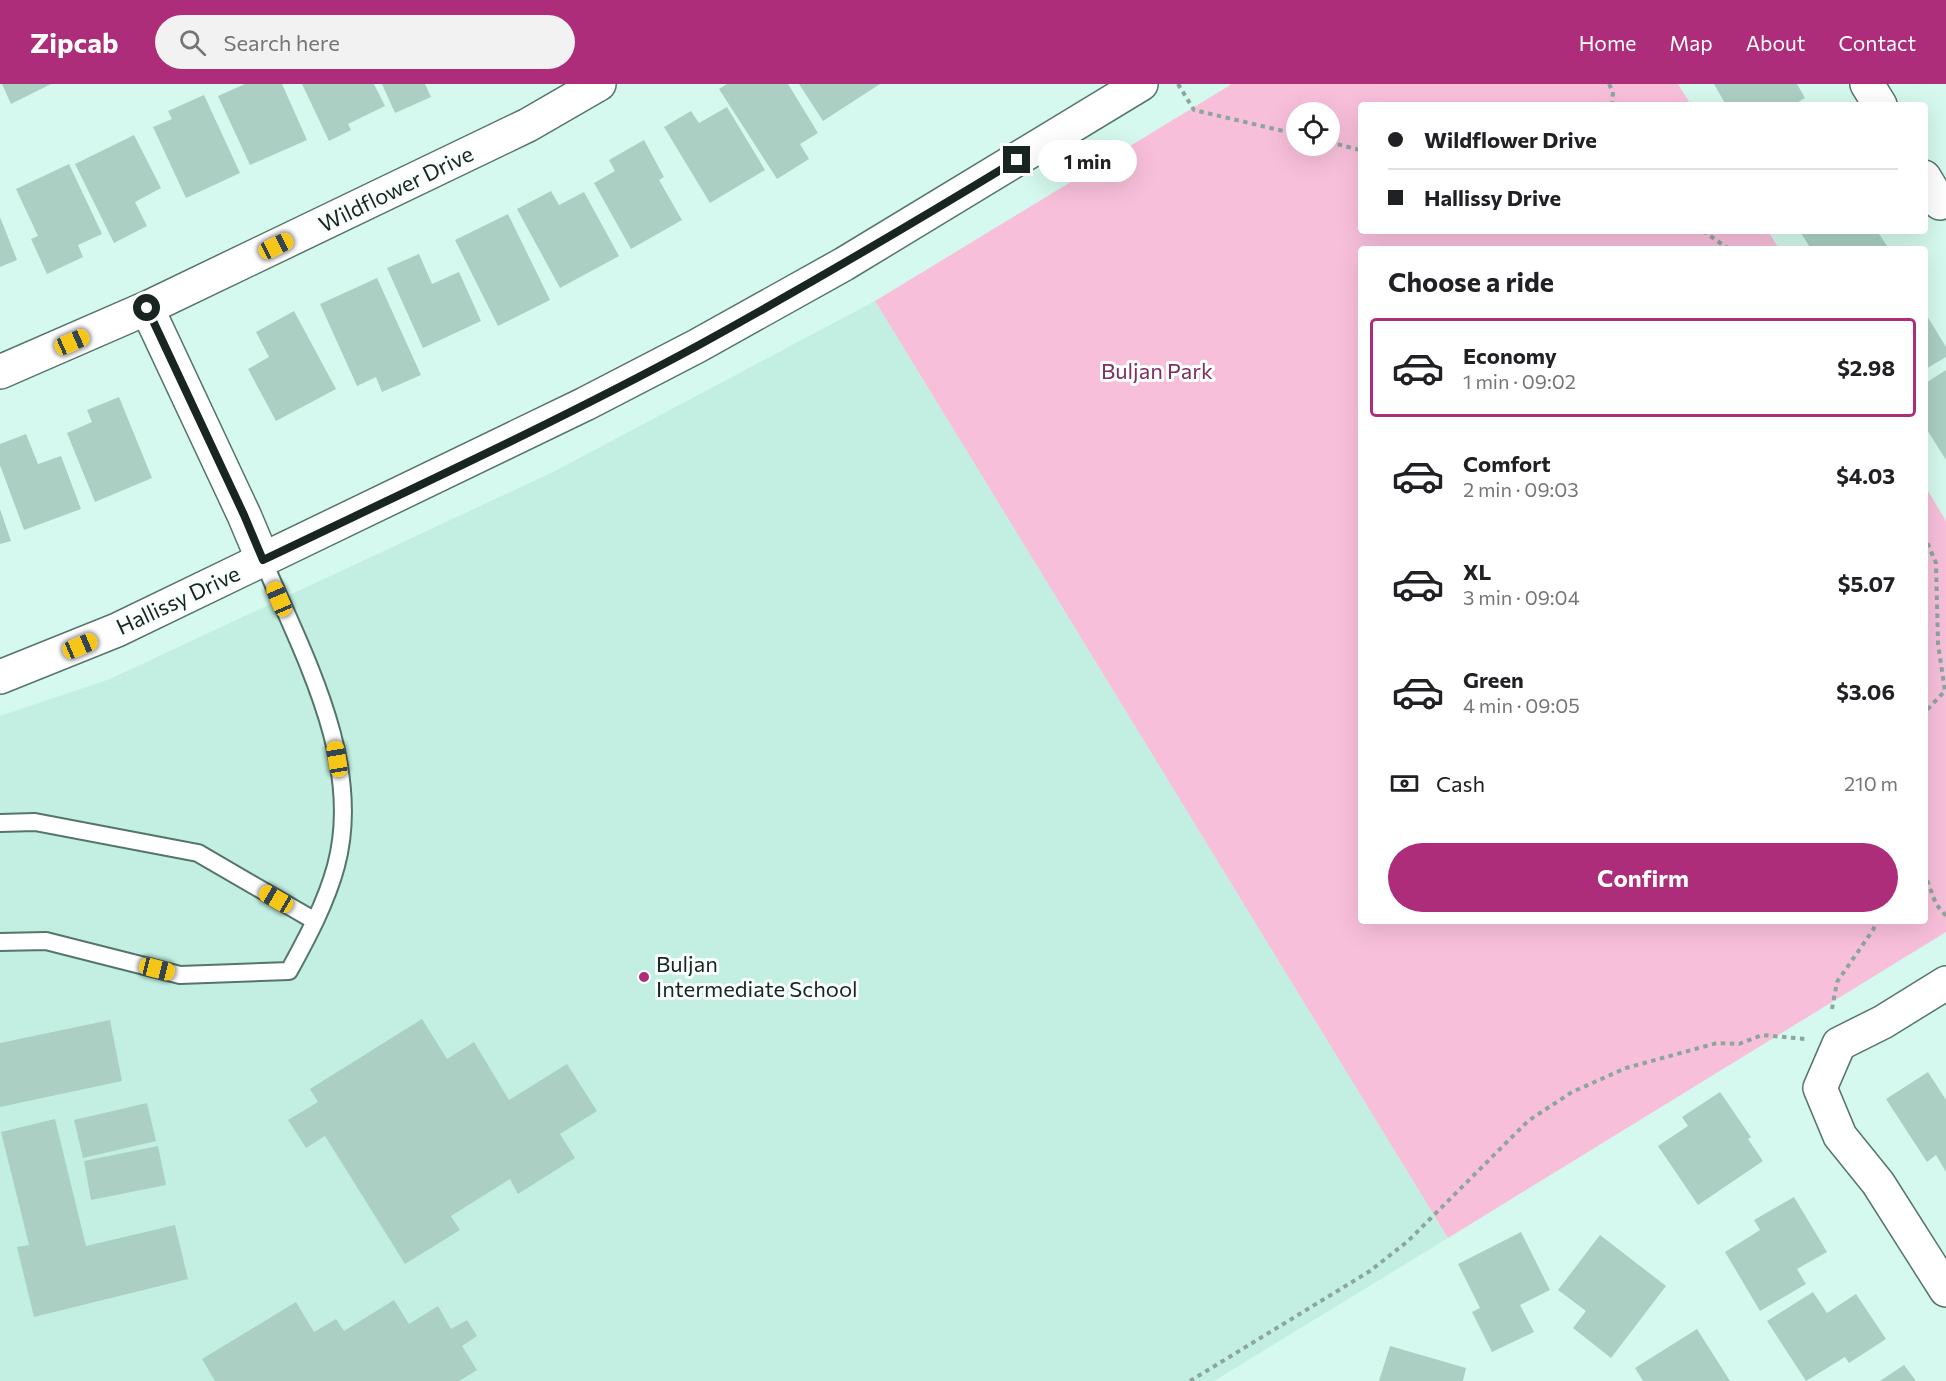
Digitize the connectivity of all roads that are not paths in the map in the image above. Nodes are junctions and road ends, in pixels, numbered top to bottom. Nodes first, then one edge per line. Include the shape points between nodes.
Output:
1 (599, 84) edge
2 (1141, 84) edge
3 (1867, 84) edge
4 (1878, 102) edge
5 (147, 308) junction
6 (0, 372) edge
7 (263, 560) junction
8 (0, 677) edge
9 (0, 823) edge
10 (315, 921) junction
11 (0, 942) edge
12 (1946, 983) edge
13 (1946, 1290) edge

1 - 5 street, Wildflower Drive via 528,124
2 - 7 street, Hallissy Drive via 844,264 697,346
3 - 4 street
5 - 6 street, Wildflower Drive
5 - 7 street
7 - 8 street, Hallissy Drive via 117,630
7 - 10 lane via 320,696 333,736 341,782 342,827 336,866
9 - 10 lane via 35,822 198,854
10 - 11 lane via 289,971 180,975 46,941
12 - 13 street via 1839,1044 1820,1088 1840,1136 1878,1184

